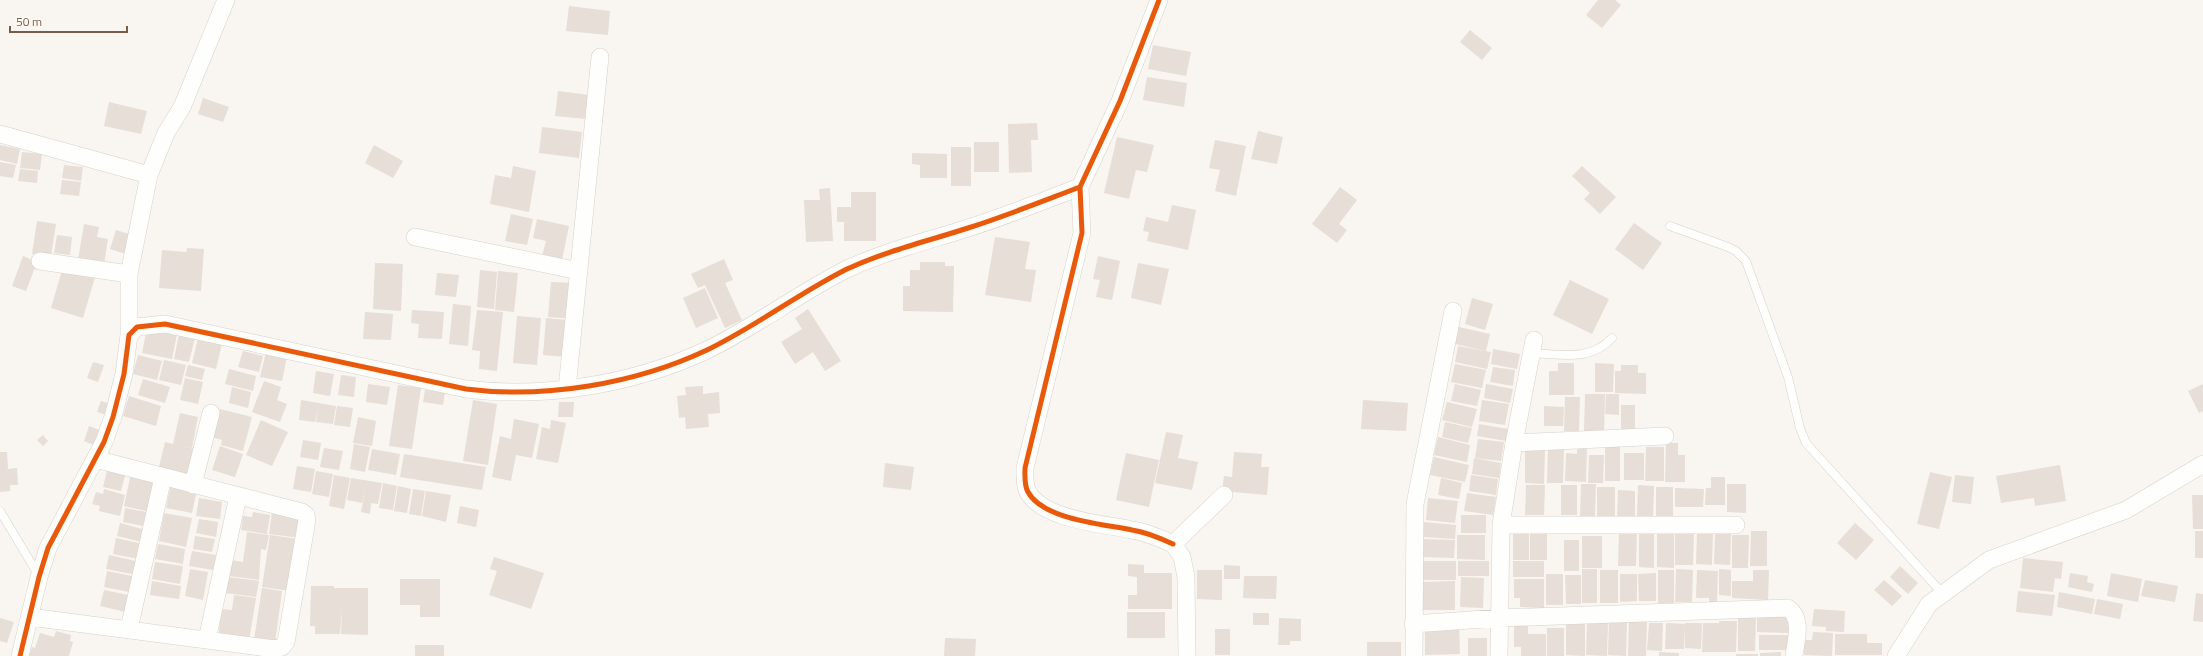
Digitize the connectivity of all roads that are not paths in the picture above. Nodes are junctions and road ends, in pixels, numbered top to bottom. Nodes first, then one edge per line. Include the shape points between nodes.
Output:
1 (226, 0) edge
2 (1159, 0) edge
3 (600, 57) dead end
4 (0, 134) edge
5 (150, 175) junction
6 (1080, 188) junction
7 (1670, 226) dead end
8 (415, 237) dead end
9 (40, 261) dead end
10 (579, 271) junction
11 (129, 274) junction
12 (1453, 311) dead end
13 (129, 335) junction
14 (1612, 338) dead end
15 (1533, 347) joint
16 (567, 389) junction
17 (211, 413) dead end
18 (1665, 436) dead end
19 (1514, 443) junction
20 (95, 459) junction
21 (2203, 464) edge
22 (162, 477) junction
23 (193, 485) junction
24 (1224, 494) dead end
25 (238, 496) junction
26 (0, 511) edge
27 (1501, 525) junction
28 (1736, 525) dead end
29 (1173, 544) junction
30 (39, 577) junction
31 (1942, 594) junction
32 (30, 617) junction
33 (1499, 618) junction
34 (1413, 624) junction
35 (129, 629) junction
36 (207, 640) junction
37 (20, 656) edge
38 (1187, 656) edge
39 (1414, 656) edge
40 (1499, 656) edge
41 (1794, 656) edge
42 (1896, 656) edge

1 - 5 street via 182,107 166,133
2 - 6 street via 1120,101
3 - 10 street
4 - 5 street
5 - 11 street
6 - 16 street via 970,227 883,254 846,270 708,350 673,365 622,379
6 - 29 street via 1082,233 1025,468 1025,482 1028,492 1040,504 1054,511 1084,523 1132,530
7 - 31 lane via 1728,247 1746,261 1788,377 1806,444
8 - 10 street
9 - 11 street
10 - 16 street
11 - 13 street
12 - 34 street via 1415,504
13 - 16 street via 137,327 165,324 466,389 499,393
13 - 20 street via 124,374 113,417
14 - 15 lane via 1603,348 1593,353
15 - 19 street
17 - 23 street
18 - 19 street
19 - 27 street
20 - 22 street
20 - 30 street via 48,548
21 - 31 street via 2126,510 1989,560
22 - 23 street
22 - 35 street
23 - 25 street
24 - 29 street
25 - 36 street
25 - 36 street via 306,515 286,642 282,647 275,649
26 - 30 lane
27 - 28 street
27 - 33 street
29 - 38 street via 1182,557 1186,577
30 - 32 street
31 - 42 street via 1929,604
32 - 35 street
32 - 37 street
33 - 34 street
33 - 40 street
33 - 41 street via 1788,608 1798,619
34 - 39 street
35 - 36 street

